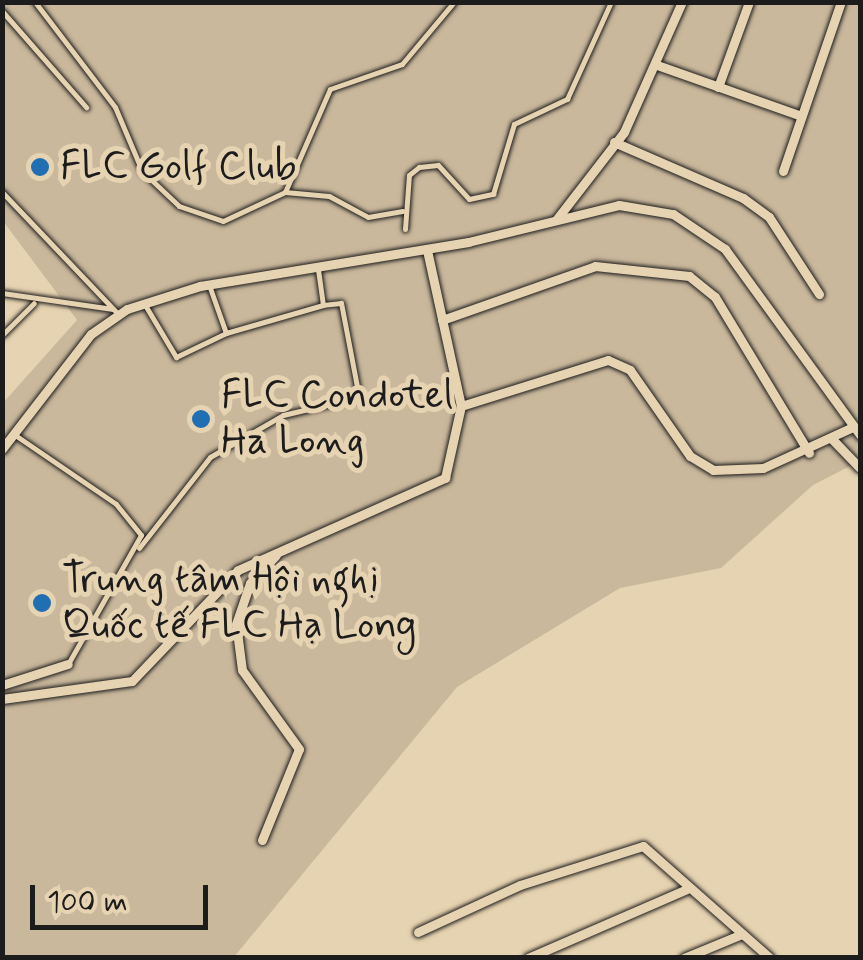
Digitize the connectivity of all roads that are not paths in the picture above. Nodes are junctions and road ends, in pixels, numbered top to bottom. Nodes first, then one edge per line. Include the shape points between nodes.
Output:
1 (35, 2) edge
2 (454, 2) edge
3 (611, 2) edge
4 (682, 2) edge
5 (749, 2) edge
6 (841, 2) edge
7 (2, 11) edge
8 (657, 65) junction
9 (718, 87) junction
10 (86, 107) dead end
11 (799, 115) junction
12 (614, 142) junction
13 (783, 171) dead end
14 (2, 192) edge
15 (284, 192) junction
16 (402, 211) junction
17 (556, 220) junction
18 (405, 229) dead end
19 (427, 250) junction
20 (318, 268) junction
21 (209, 284) junction
22 (2, 293) edge
23 (819, 294) dead end
24 (34, 303) junction
25 (144, 303) junction
26 (324, 306) junction
27 (116, 312) junction
28 (442, 320) junction
29 (226, 333) junction
30 (2, 334) edge
31 (461, 406) junction
32 (853, 426) junction
33 (12, 434) junction
34 (860, 436) edge
35 (832, 439) junction
36 (2, 450) edge
37 (809, 453) junction
38 (860, 468) edge
39 (286, 545) junction
40 (139, 548) junction
41 (68, 664) joint
42 (2, 685) edge
43 (2, 700) edge
44 (262, 840) dead end
45 (687, 889) junction
46 (418, 932) dead end
47 (742, 934) junction
48 (528, 958) edge
49 (684, 958) edge
50 (770, 958) edge

1 - 15 lane via 100,84 142,171 179,206 240,219
2 - 15 lane via 402,64 330,89
3 - 16 lane via 567,99 514,124 489,199 469,199 426,164 409,175
4 - 8 street
5 - 9 street
6 - 11 street
7 - 10 lane
8 - 9 street
8 - 12 street
9 - 11 street
11 - 13 street
12 - 17 street
12 - 23 street via 744,198 769,217
14 - 27 lane
15 - 16 lane via 329,196 368,217
16 - 18 lane
17 - 19 street
17 - 32 street via 618,205 705,231 751,279
19 - 20 street
19 - 28 street
20 - 21 street
20 - 26 lane
21 - 25 street
21 - 29 lane
22 - 24 lane
24 - 27 lane
24 - 30 lane
25 - 27 street
25 - 29 lane via 176,358
26 - 29 lane
26 - 40 lane via 341,303 359,397 282,415 210,456
27 - 33 street via 80,346
28 - 31 street
28 - 37 street via 595,266 689,276 715,297
31 - 37 street via 608,360 630,370 701,464 748,472
31 - 39 street via 446,478 336,532
32 - 34 street
32 - 35 street
33 - 36 street
33 - 40 lane via 116,504 139,528
35 - 37 street
35 - 38 street
39 - 43 street via 238,570 132,681
39 - 44 street via 250,583 236,624 242,670 299,749
40 - 41 lane
41 - 42 street
45 - 46 street via 643,846 520,885
45 - 47 street
45 - 48 street
47 - 49 street
47 - 50 street

